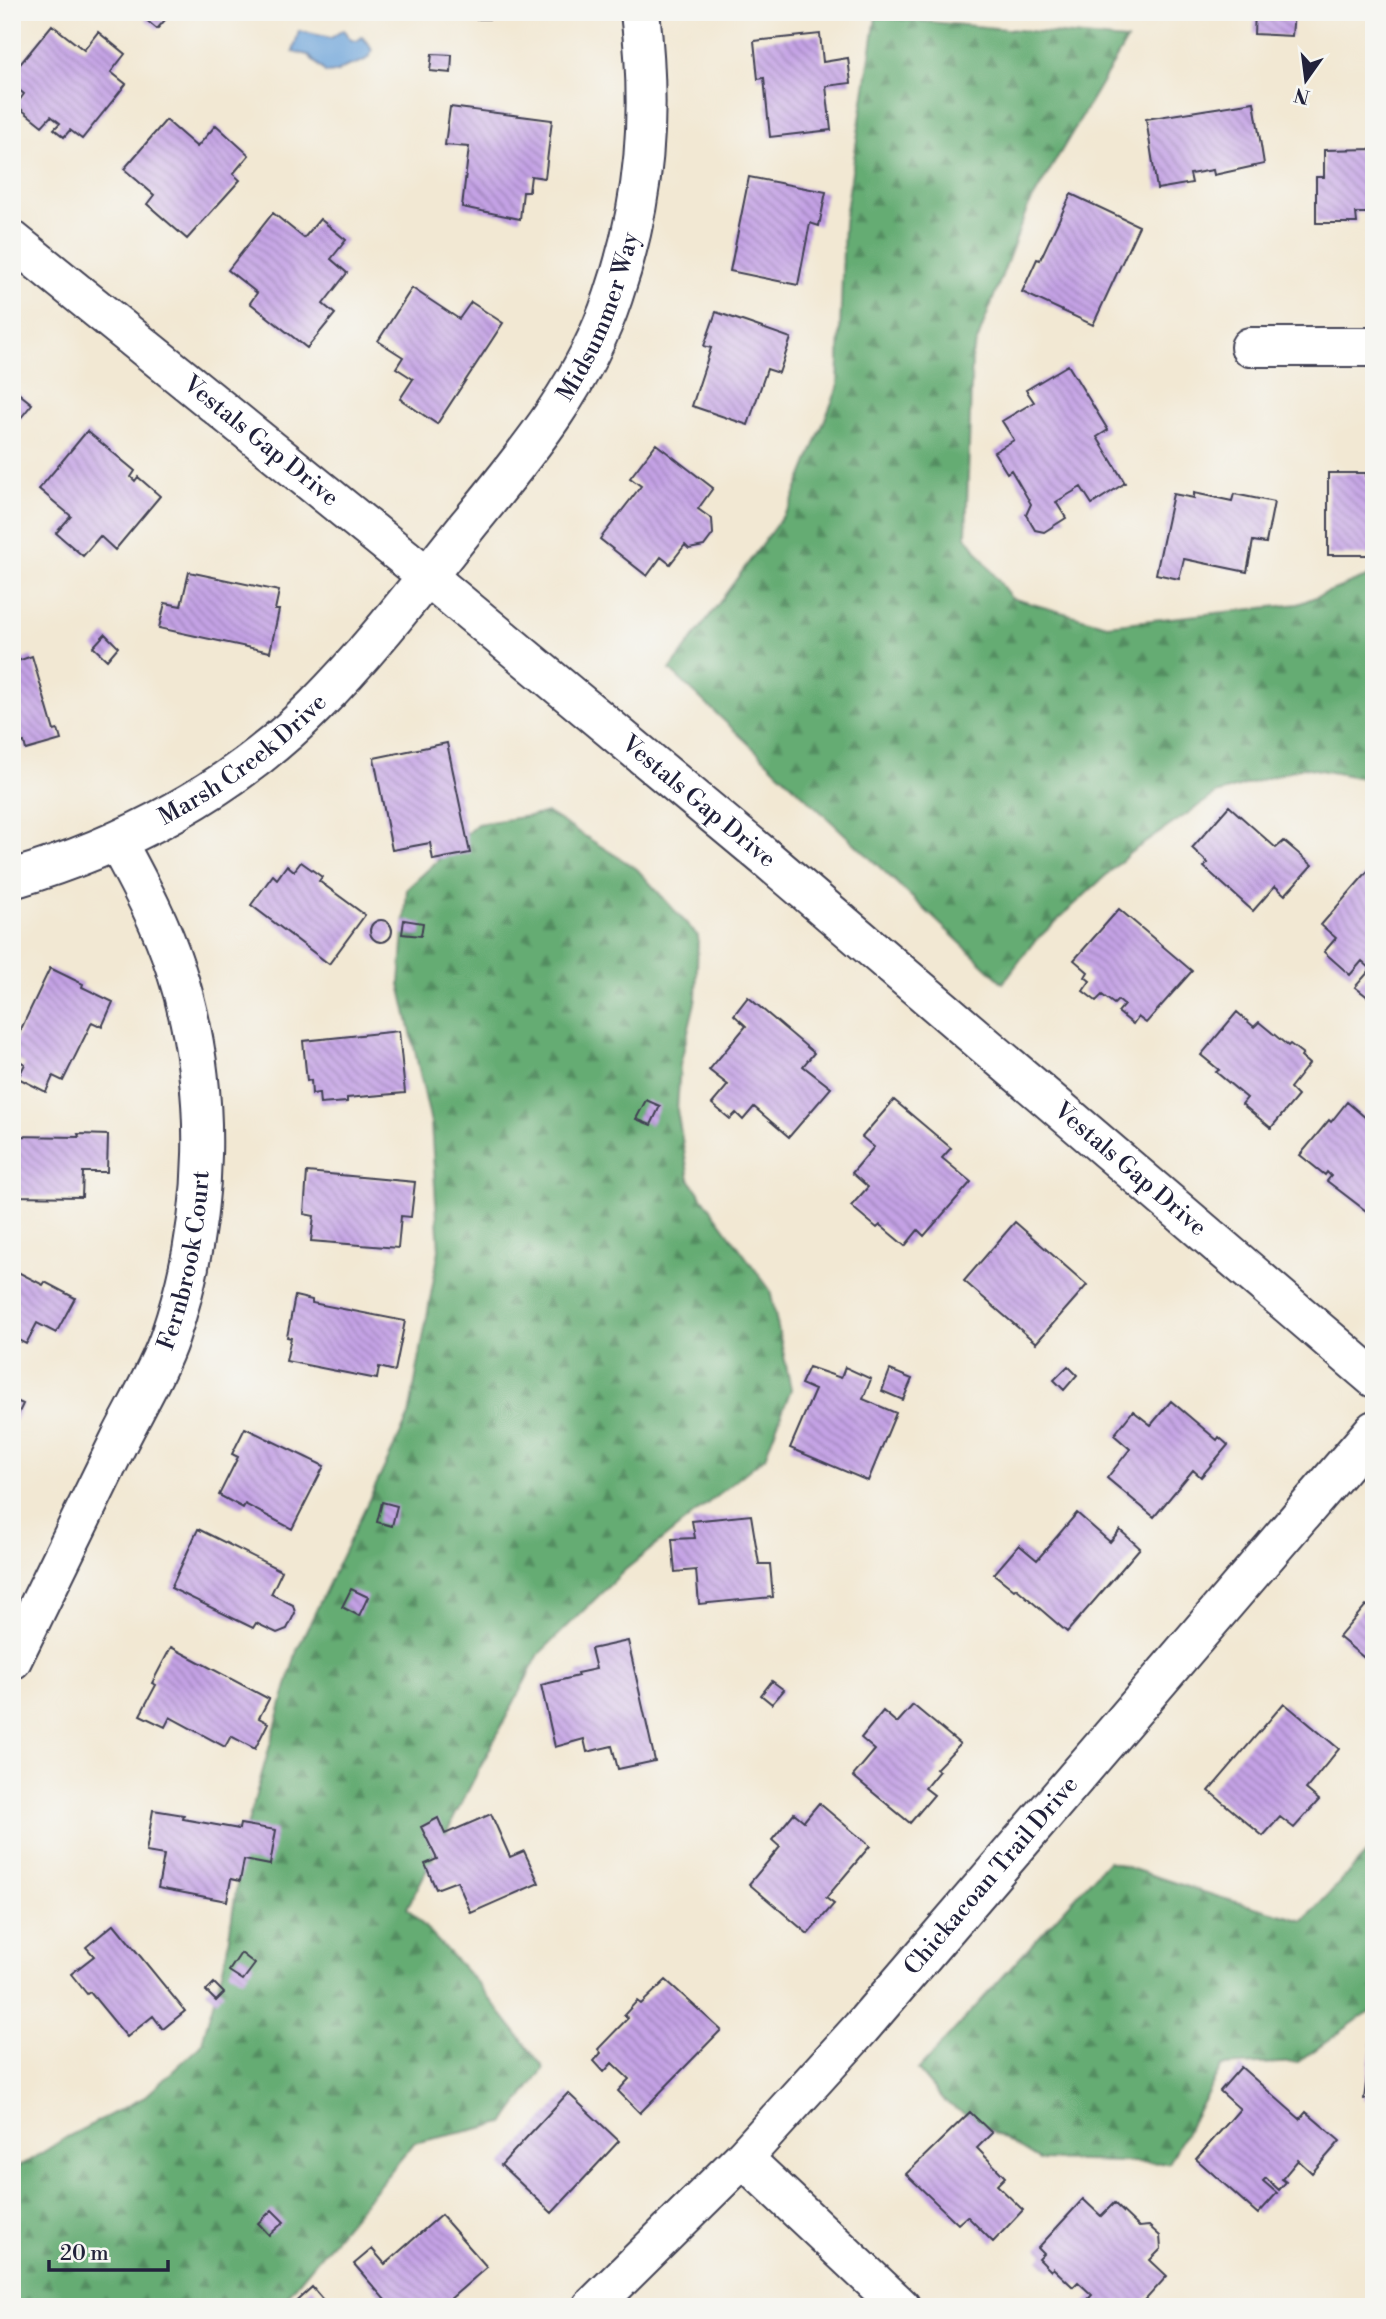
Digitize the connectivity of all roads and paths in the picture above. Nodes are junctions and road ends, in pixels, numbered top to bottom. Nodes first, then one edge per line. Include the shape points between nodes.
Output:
1 (639, 12) edge
2 (12, 240) edge
3 (1250, 347) dead end
4 (1374, 347) edge
5 (427, 576) junction
6 (117, 842) junction
7 (12, 879) edge
8 (1374, 1378) edge
9 (1374, 1430) edge
10 (12, 1660) edge
11 (743, 2158) junction
12 (592, 2307) edge
13 (901, 2307) edge

1 - 5 street, Midsummer Way via 646,64 646,146 635,222 613,299 582,369 542,434
2 - 5 street, Vestals Gap Drive
3 - 4 street
5 - 6 street, Marsh Creek Drive via 314,707 256,758 190,804
5 - 8 street, Vestals Gap Drive via 766,858
6 - 7 street, Marsh Creek Drive
6 - 10 street, Fernbrook Court via 150,903 175,967 193,1039 202,1113 201,1190 191,1264 169,1339
9 - 11 street, Chickacoan Trail Drive via 861,2028
11 - 12 street, Chickacoan Trail Drive
11 - 13 street

